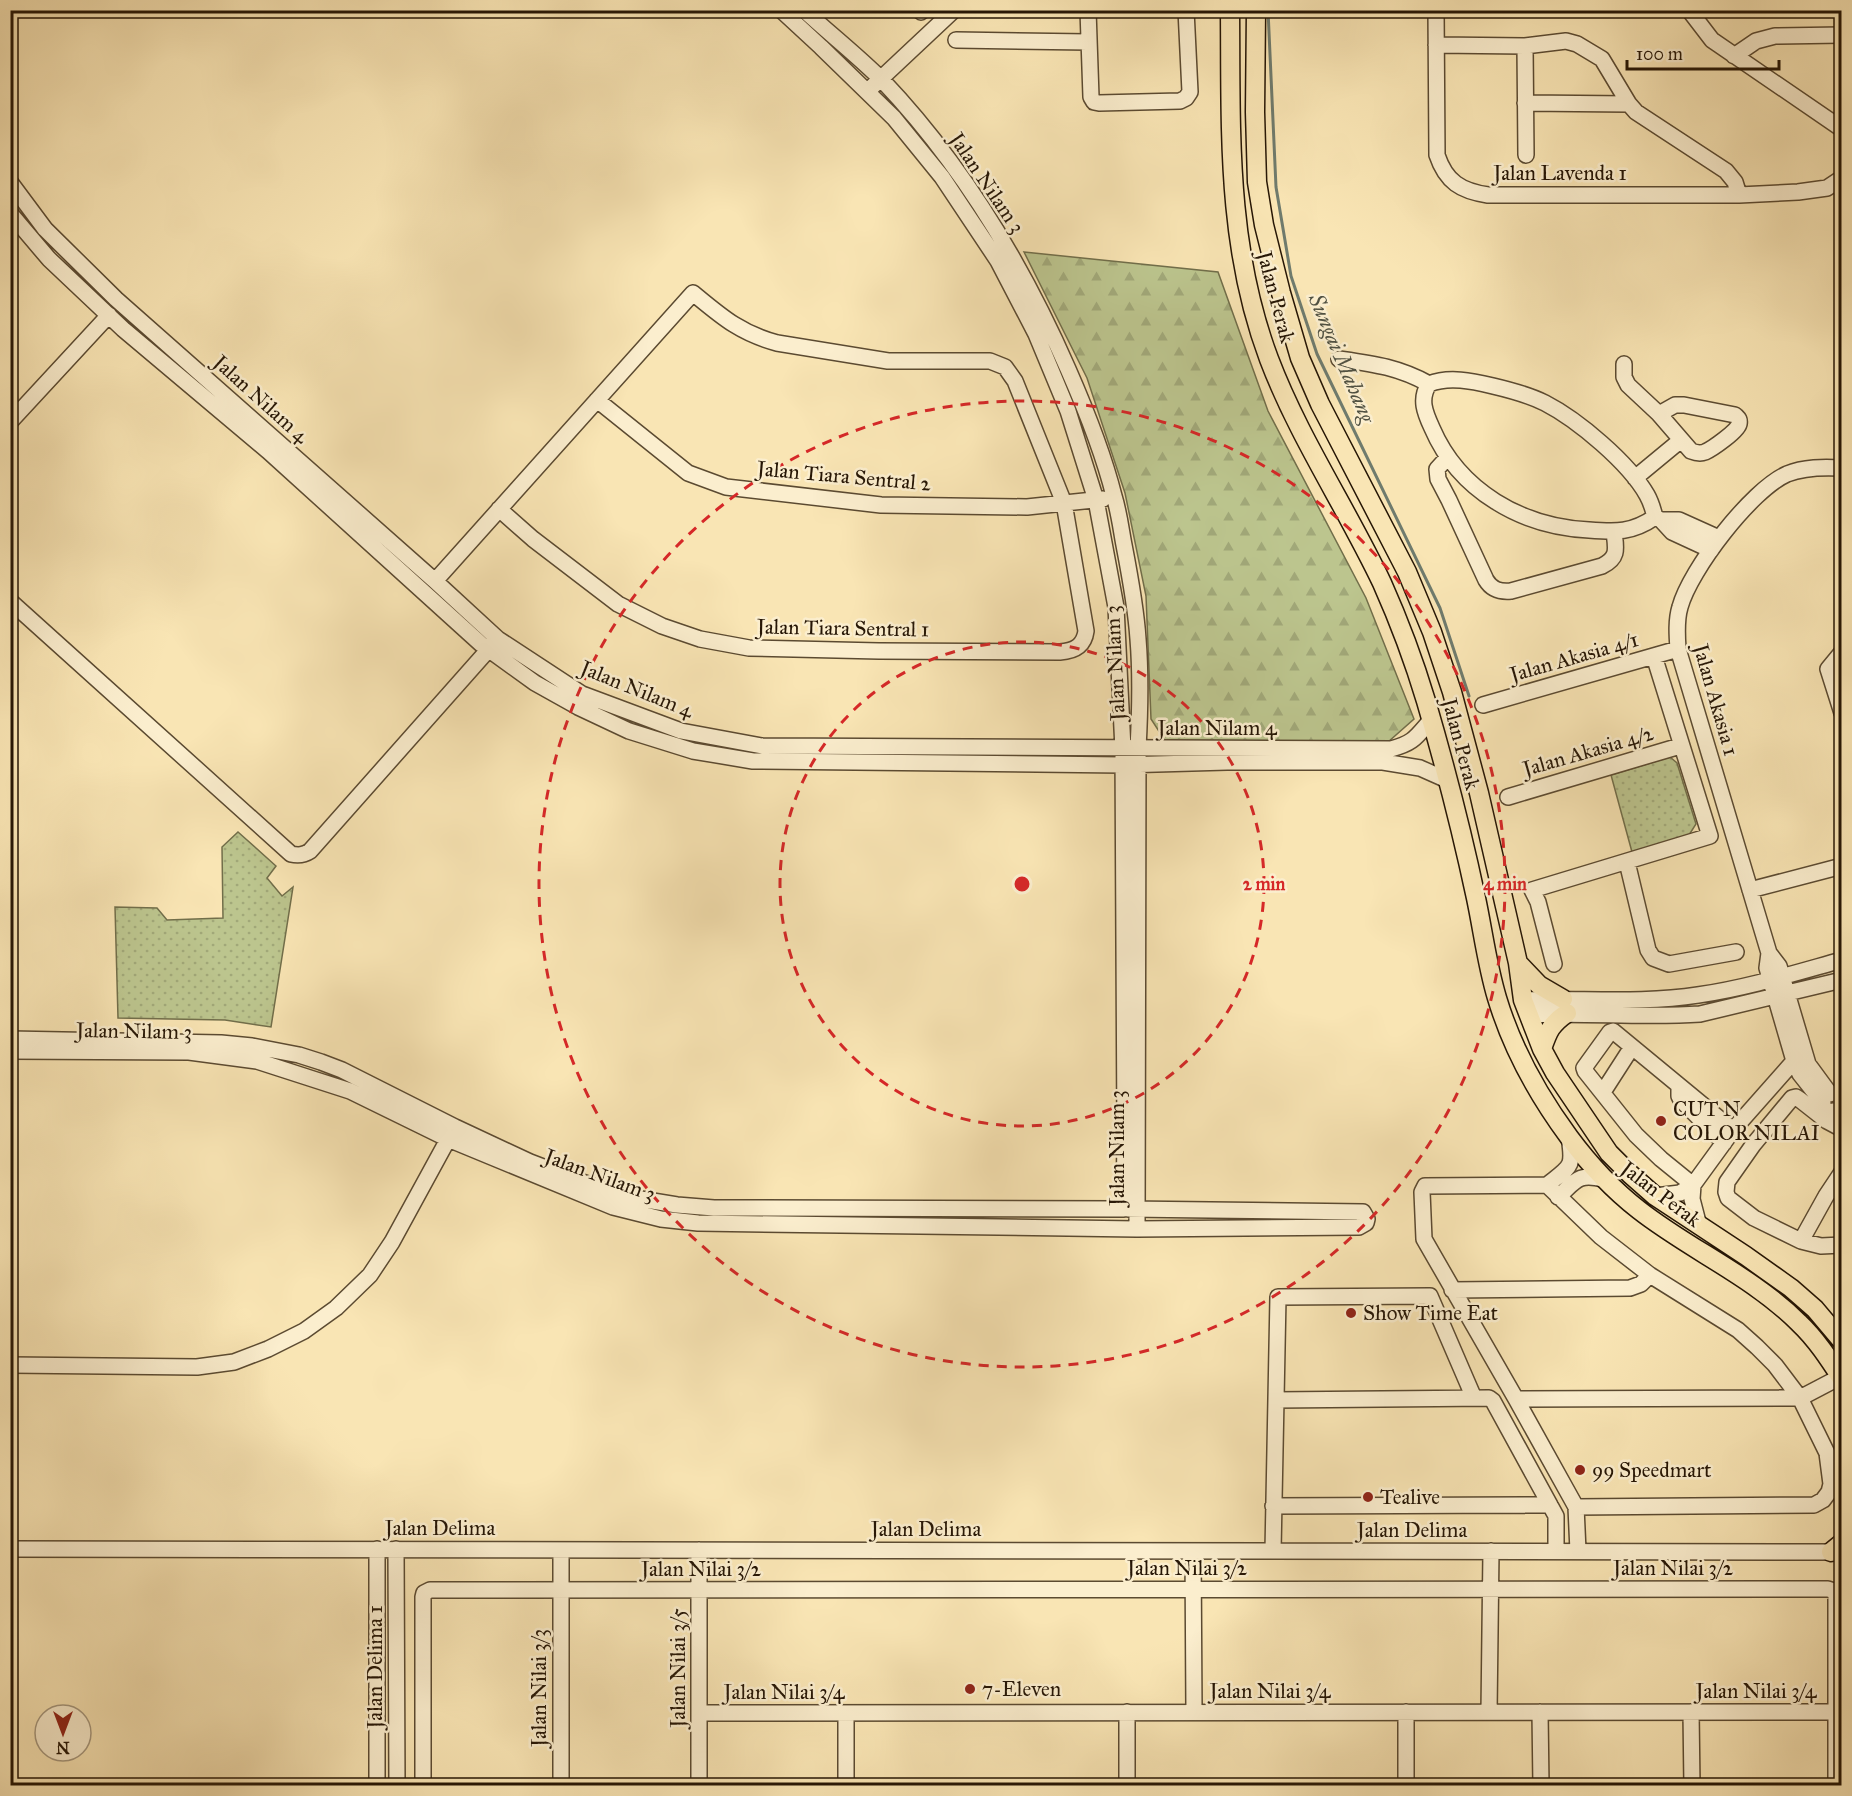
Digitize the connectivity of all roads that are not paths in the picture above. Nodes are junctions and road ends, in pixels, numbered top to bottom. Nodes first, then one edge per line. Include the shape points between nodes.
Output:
1 (781, 10) edge
2 (804, 10) edge
3 (954, 10) edge
4 (1088, 10) edge
5 (1186, 10) edge
6 (1230, 10) edge
7 (1256, 10) edge
8 (1436, 10) edge
9 (1689, 10) edge
10 (1842, 35) edge
11 (956, 40) dead end
12 (1088, 42) junction
13 (1436, 45) junction
14 (1525, 46) junction
15 (1734, 56) junction
16 (881, 80) junction
17 (867, 91) junction
18 (1525, 103) junction
19 (1629, 104) junction
20 (1842, 129) edge
21 (1526, 155) dead end
22 (1842, 178) edge
23 (10, 182) edge
24 (1739, 195) junction
25 (10, 213) edge
26 (109, 315) junction
27 (1339, 359) dead end
28 (1624, 364) dead end
29 (1429, 384) junction
30 (597, 400) junction
31 (1659, 414) junction
32 (10, 422) edge
33 (1681, 440) junction
34 (1447, 458) junction
35 (1842, 468) edge
36 (1635, 478) junction
37 (1115, 498) junction
38 (1096, 500) junction
39 (1065, 503) junction
40 (499, 509) junction
41 (1658, 518) junction
42 (1736, 519) junction
43 (1699, 528) junction
44 (1614, 532) junction
45 (1686, 538) junction
46 (1715, 544) junction
47 (1698, 570) junction
48 (435, 581) junction
49 (10, 601) edge
50 (489, 649) junction
51 (1678, 649) junction
52 (1842, 652) edge
53 (1654, 656) junction
54 (1483, 705) dead end
55 (1842, 713) edge
56 (1431, 720) junction
57 (1680, 746) junction
58 (1131, 748) junction
59 (1130, 765) junction
60 (1447, 780) junction
61 (1508, 797) dead end
62 (1627, 862) junction
63 (1842, 866) edge
64 (1750, 890) junction
65 (1476, 899) junction
66 (1736, 952) dead end
67 (1842, 960) edge
68 (1518, 963) junction
69 (1554, 964) dead end
70 (1776, 977) junction
71 (1842, 980) edge
72 (1781, 994) junction
73 (1565, 1006) junction
74 (1523, 1008) junction
75 (10, 1039) edge
76 (1632, 1047) junction
77 (1542, 1049) junction
78 (10, 1051) edge
79 (1799, 1058) junction
80 (1530, 1076) junction
81 (1603, 1092) junction
82 (1835, 1104) edge
83 (1842, 1129) edge
84 (451, 1133) junction
85 (1729, 1136) junction
86 (1569, 1137) junction
87 (1842, 1172) edge
88 (1603, 1179) junction
89 (1693, 1185) junction
90 (1553, 1191) junction
91 (1655, 1196) junction
92 (1131, 1209) junction
93 (1699, 1226) junction
94 (1131, 1229) junction
95 (1801, 1241) junction
96 (1842, 1245) edge
97 (1650, 1275) junction
98 (1452, 1290) junction
99 (1842, 1341) edge
100 (10, 1365) edge
101 (1841, 1377) edge
102 (1474, 1398) junction
103 (1800, 1398) junction
104 (1516, 1399) junction
105 (1276, 1400) junction
106 (1550, 1505) junction
107 (1273, 1506) junction
108 (1576, 1507) junction
109 (10, 1549) edge
110 (377, 1549) junction
111 (396, 1549) junction
112 (561, 1550) junction
113 (699, 1550) junction
114 (1839, 1550) edge
115 (1193, 1551) junction
116 (1273, 1551) junction
117 (1491, 1551) junction
118 (1556, 1551) junction
119 (1578, 1551) junction
120 (1193, 1589) junction
121 (1490, 1589) junction
122 (560, 1590) junction
123 (699, 1590) junction
124 (377, 1597) junction
125 (396, 1597) junction
126 (423, 1597) junction
127 (1127, 1712) junction
128 (1194, 1712) junction
129 (1406, 1712) junction
130 (1489, 1712) junction
131 (1540, 1712) junction
132 (1692, 1712) junction
133 (1839, 1712) edge
134 (699, 1713) junction
135 (846, 1713) junction
136 (377, 1785) edge
137 (397, 1785) edge
138 (423, 1785) edge
139 (561, 1785) edge
140 (699, 1785) edge
141 (846, 1785) edge
142 (1127, 1785) edge
143 (1406, 1785) edge
144 (1541, 1785) edge
145 (1692, 1785) edge
146 (1836, 1785) edge

1 - 17 street, Jalan Nilam 3
2 - 16 street, Jalan Nilam 3
3 - 16 street
4 - 12 street
5 - 12 street via 1190,92 1180,101 1094,102
6 - 56 main road, Jalan Perak via 1232,184 1248,286 1272,367 1311,452 1381,582 1406,641
7 - 68 main road, Jalan Perak via 1257,182 1281,293 1300,358 1320,404 1407,572 1432,632 1479,793
8 - 13 street, Jalan Lavenda 1
9 - 15 street via 1712,40
10 - 15 street via 1775,36 1756,41
11 - 12 street
13 - 14 street
13 - 24 street, Jalan Lavenda 1 via 1437,155 1448,177 1464,190 1488,195
14 - 18 street
14 - 19 street via 1566,41 1577,44 1602,59
15 - 20 street
16 - 17 street
16 - 37 street, Jalan Nilam 3 via 924,128 972,193 1017,265 1077,390
17 - 38 street, Jalan Nilam 3 via 928,158 998,261 1036,334 1068,411
18 - 19 street
18 - 21 street
19 - 24 street via 1726,171 1736,182
22 - 24 street, Jalan Lavenda 1 via 1814,191
23 - 48 street, Jalan Nilam 4 via 45,229 116,299
25 - 26 street, Jalan Nilam 4 via 49,259
26 - 32 street
26 - 50 street, Jalan Nilam 4
27 - 29 street via 1391,368
28 - 31 street via 1628,385
29 - 34 street via 1424,406
29 - 36 street via 1445,380 1481,383 1545,403 1575,422
30 - 39 street, Jalan Tiara Sentral 2 via 688,473 726,487 881,505 1027,507
30 - 39 street via 693,293 742,331 777,343 888,361 990,361 1005,367 1015,381
30 - 40 street
31 - 33 street
31 - 33 street via 1675,405 1684,405 1735,415 1739,420 1736,430 1706,452 1694,453
33 - 36 street
34 - 44 street via 1470,483 1526,518 1557,527
34 - 44 street via 1437,469 1438,479 1486,580 1497,591 1511,591 1610,562 1615,554
35 - 42 street, Jalan Akasia 1 via 1816,468 1785,475
36 - 41 street
37 - 38 street, Jalan Tiara Sentral 2
37 - 58 street, Jalan Nilam 3 via 1138,640 1140,712
38 - 39 street, Jalan Tiara Sentral 2
38 - 58 street, Jalan Nilam 3 via 1116,607
39 - 40 street, Jalan Tiara Sentral 1 via 1086,631 1079,647 1060,652 749,648 700,639 618,604
40 - 48 street
41 - 43 street via 1676,519
41 - 44 street
41 - 45 street via 1669,530
42 - 43 street
42 - 46 street, Jalan Akasia 1
43 - 46 street
45 - 46 street
45 - 47 street
46 - 47 street, Jalan Akasia 1
47 - 51 street, Jalan Akasia 1 via 1680,606
48 - 58 street, Jalan Nilam 4 via 498,639 582,694 681,732 762,746
49 - 50 street via 296,856 310,851
50 - 59 street, Jalan Nilam 4 via 535,683 578,707 629,732 693,751 753,761
51 - 53 street, Jalan Akasia 4/1
51 - 64 street, Jalan Akasia 1
52 - 55 street via 1828,669
53 - 54 street, Jalan Akasia 4/1
53 - 57 street
56 - 58 street, Jalan Nilam 4 via 1406,745 1391,749
56 - 60 main road, Jalan Perak
57 - 61 street, Jalan Akasia 4/2
57 - 62 street via 1710,836
58 - 59 street, Jalan Nilam 3
59 - 60 street, Jalan Nilam 4 via 1383,762 1420,768
59 - 92 street, Jalan Nilam 3
60 - 65 main road, Jalan Perak
62 - 66 street via 1647,950 1653,958 1669,964
62 - 69 street via 1532,890
63 - 64 street
64 - 70 street, Jalan Akasia 1 via 1769,953 1779,966
65 - 74 main road via 1489,927 1510,1001
65 - 80 main road, Jalan Perak via 1497,998 1513,1044
67 - 70 street
68 - 73 main road
68 - 74 main road, Jalan Perak
70 - 72 street, Jalan Akasia 1
70 - 73 street via 1698,995
71 - 72 street
72 - 73 street via 1689,1015
72 - 79 street, Jalan Akasia 1
73 - 74 street
73 - 77 main road via 1548,1031
74 - 77 main road, Jalan Perak
74 - 80 main road via 1516,1012 1515,1022 1526,1050
75 - 84 street, Jalan Nilam 3 via 191,1041 298,1055 342,1071
76 - 81 street
76 - 81 street via 1610,1032 1584,1068
76 - 85 street via 1679,1086
77 - 91 main road, Jalan Perak via 1609,1154
78 - 84 street, Jalan Nilam 3 via 189,1052 257,1061 350,1091
79 - 82 street, Jalan Akasia 1 via 1800,1074
79 - 85 street
80 - 86 main road, Jalan Perak
81 - 89 street via 1636,1135
83 - 95 street via 1792,1098 1727,1182 1728,1198 1754,1218
84 - 92 street, Jalan Nilam 3 via 616,1195 677,1205
84 - 94 street, Jalan Nilam 3 via 613,1207 661,1219 698,1223
84 - 100 street via 392,1242 369,1275 336,1308 304,1331 234,1362 198,1367
85 - 89 street
86 - 88 main road, Jalan Perak
86 - 90 street via 1572,1162
87 - 95 street
88 - 90 street via 1584,1176
88 - 101 main road, Jalan Perak via 1642,1212 1778,1304 1819,1345
89 - 91 street via 1680,1193
89 - 93 street via 1692,1199
90 - 97 street via 1601,1237
90 - 98 street via 1425,1186 1424,1239
91 - 93 main road, Jalan Perak
92 - 94 street
92 - 94 street, Jalan Nilam 3 via 1363,1212 1367,1219 1359,1227
93 - 99 main road, Jalan Perak via 1791,1288
95 - 96 street via 1821,1246
97 - 98 street via 1630,1288
97 - 103 street via 1738,1330 1775,1365
98 - 104 street
101 - 103 street
102 - 105 street
102 - 105 street via 1430,1296 1278,1297
102 - 106 street via 1493,1401
103 - 104 street
103 - 108 street via 1827,1453 1831,1484 1823,1500 1814,1505
104 - 108 street
105 - 107 street
106 - 107 street
106 - 118 street via 1557,1520
107 - 116 street
108 - 119 street
109 - 110 street, Jalan Delima
110 - 111 street, Jalan Delima
110 - 124 street, Jalan Delima 1
111 - 112 street, Jalan Delima
111 - 125 street, Jalan Delima 1
112 - 113 street, Jalan Delima
112 - 122 street, Jalan Nilai 3/3
113 - 115 street, Jalan Delima
113 - 123 street, Jalan Nilai 3/5
114 - 119 street, Jalan Delima
115 - 116 street, Jalan Delima
115 - 120 street
116 - 117 street, Jalan Delima
117 - 118 street, Jalan Delima
117 - 121 street
118 - 119 street, Jalan Delima
120 - 121 street, Jalan Nilai 3/2
120 - 123 street, Jalan Nilai 3/2
120 - 128 street
121 - 130 street
121 - 133 street, Jalan Nilai 3/2 via 1831,1589 1836,1596
122 - 123 street, Jalan Nilai 3/2
122 - 126 street, Jalan Nilai 3/2 via 430,1590
122 - 139 street, Jalan Nilai 3/3
123 - 134 street, Jalan Nilai 3/5
124 - 125 street, Jalan Nilai 3/2
124 - 136 street, Jalan Delima 1
125 - 126 street, Jalan Nilai 3/2
125 - 137 street, Jalan Delima 1
126 - 138 street
127 - 128 street, Jalan Nilai 3/4
127 - 135 street, Jalan Nilai 3/4
127 - 142 street
128 - 129 street, Jalan Nilai 3/4
129 - 130 street, Jalan Nilai 3/4
129 - 143 street
130 - 131 street, Jalan Nilai 3/4
131 - 132 street, Jalan Nilai 3/4
131 - 144 street
132 - 133 street, Jalan Nilai 3/4
132 - 145 street
133 - 146 street
134 - 135 street, Jalan Nilai 3/4
134 - 140 street, Jalan Nilai 3/5
135 - 141 street

